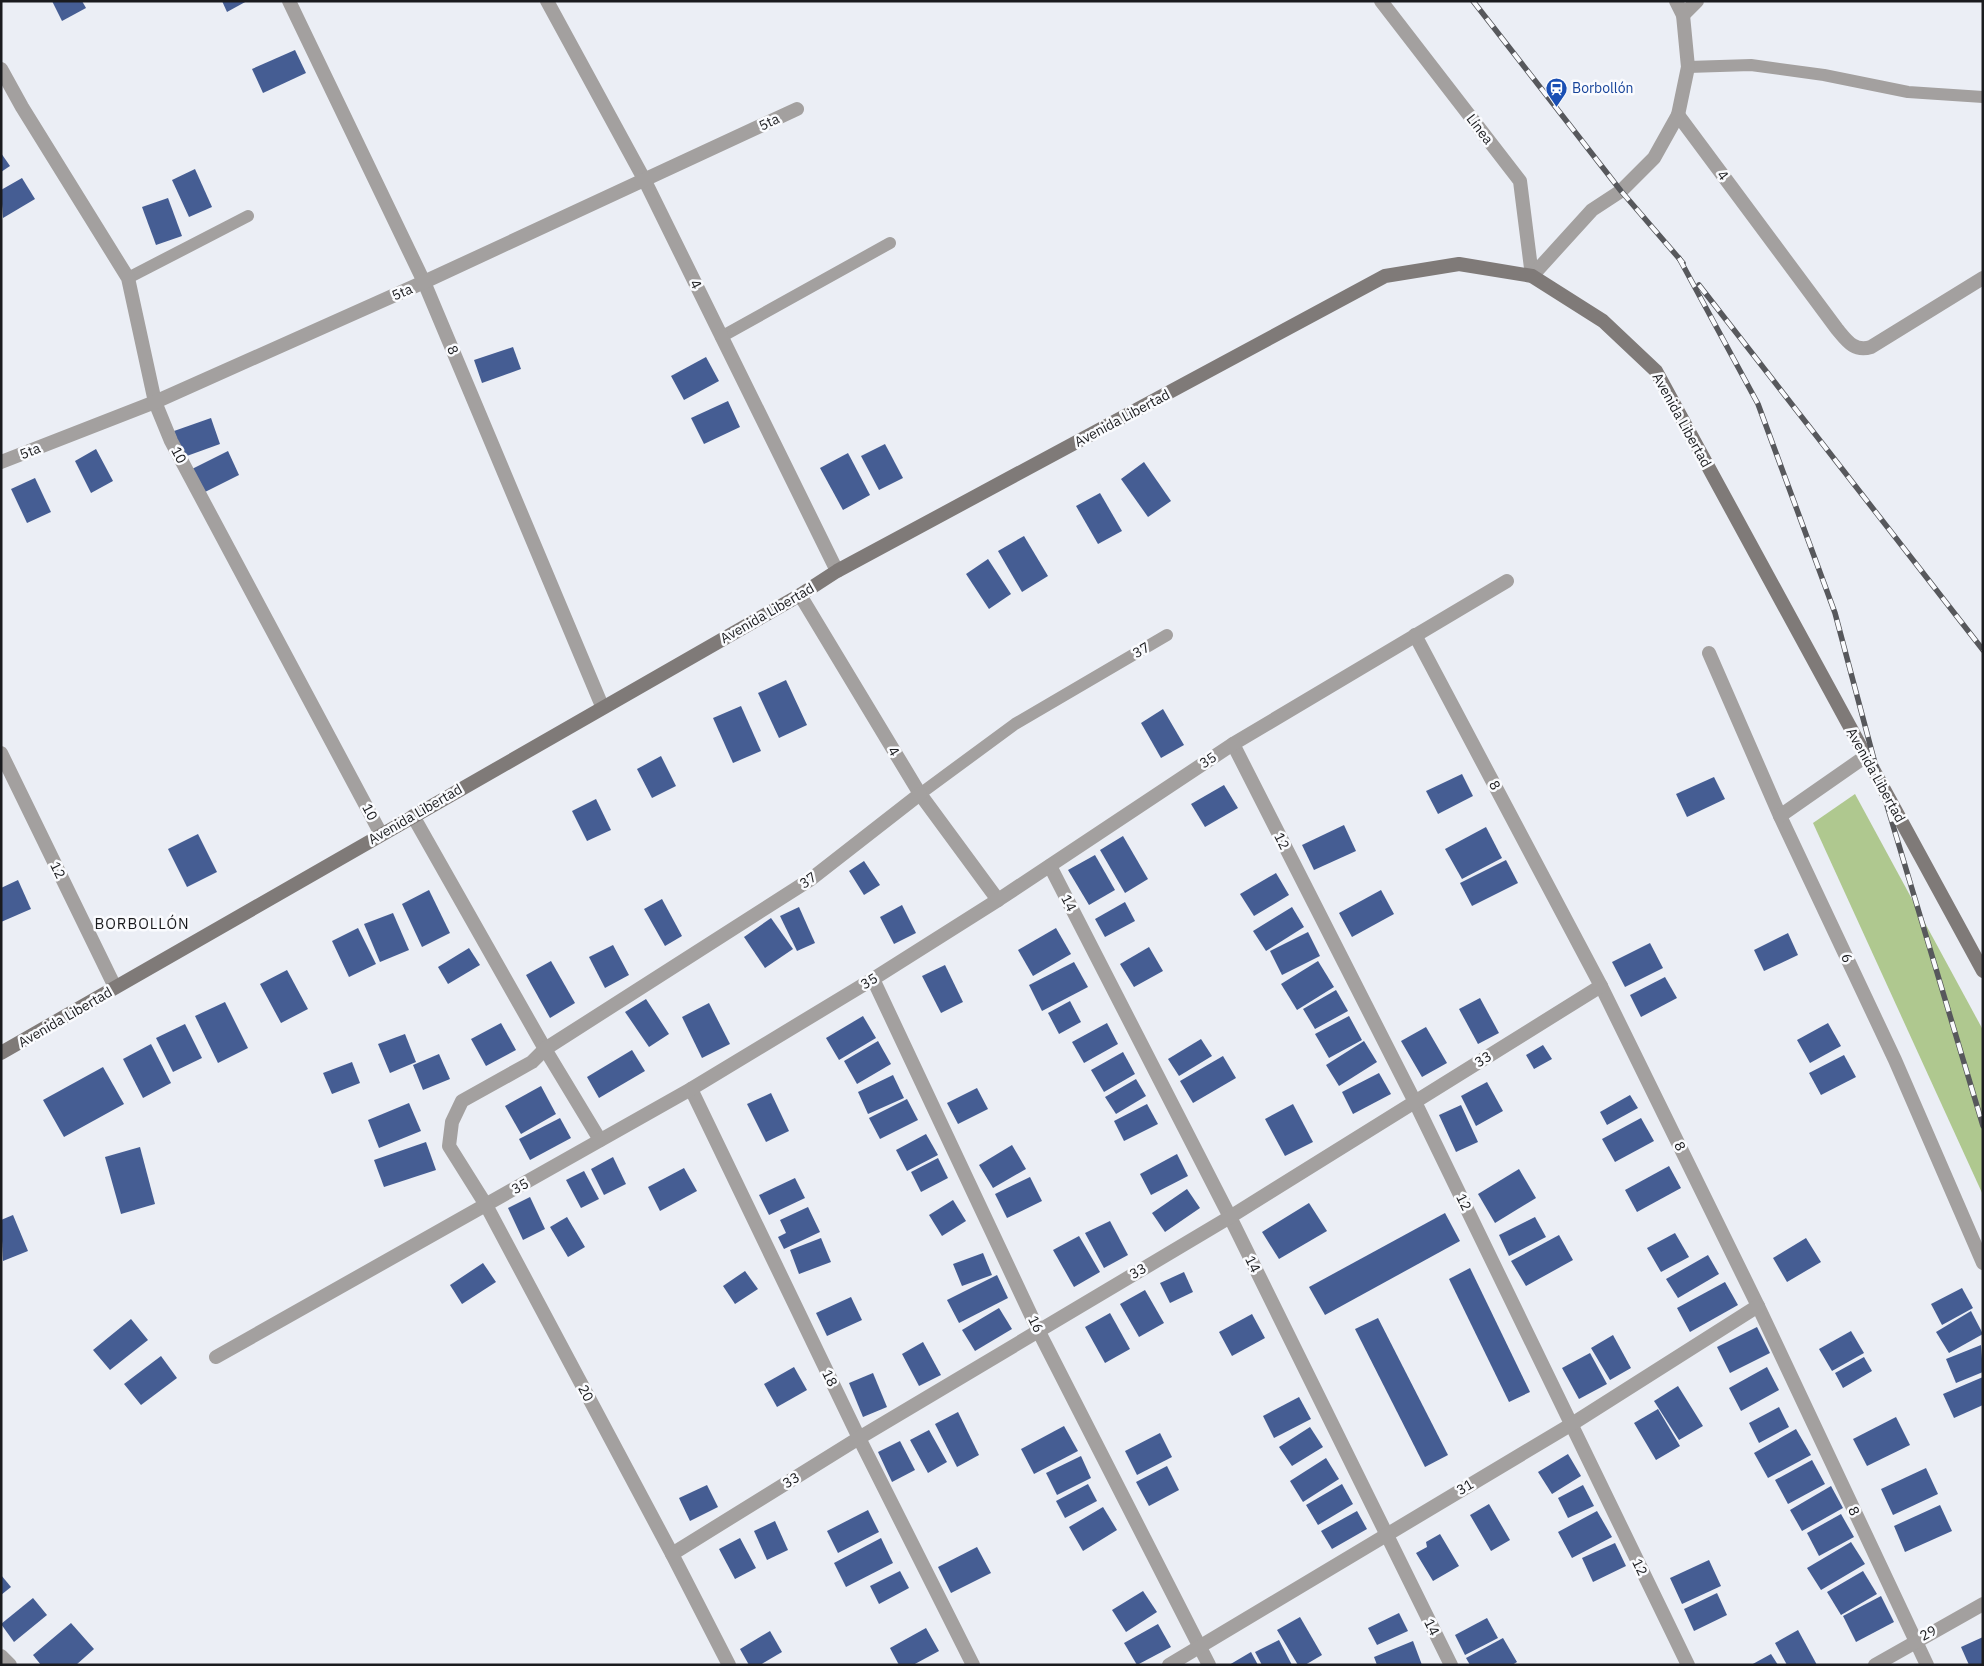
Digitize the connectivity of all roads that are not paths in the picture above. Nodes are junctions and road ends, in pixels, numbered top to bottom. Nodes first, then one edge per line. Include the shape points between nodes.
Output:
1 (289, 1) edge
2 (547, 1) edge
3 (1381, 1) edge
4 (1676, 1) edge
5 (1697, 1) edge
6 (1683, 15) junction
7 (1688, 67) junction
8 (1, 69) edge
9 (1983, 97) edge
10 (797, 109) dead end
11 (1678, 115) junction
12 (644, 179) junction
13 (248, 216) dead end
14 (890, 243) dead end
15 (1532, 276) junction
16 (128, 278) junction
17 (1983, 278) edge
18 (424, 282) junction
19 (721, 337) junction
20 (155, 402) junction
21 (1, 462) edge
22 (837, 571) junction
23 (1507, 581) dead end
24 (800, 595) junction
25 (1167, 635) dead end
26 (1415, 635) junction
27 (1709, 653) dead end
28 (602, 706) junction
29 (1233, 744) junction
30 (1, 753) edge
31 (1866, 756) junction
32 (920, 794) junction
33 (413, 816) junction
34 (1780, 816) junction
35 (381, 834) junction
36 (1050, 866) junction
37 (998, 900) junction
38 (1983, 971) edge
39 (873, 979) junction
40 (1601, 986) junction
41 (115, 988) junction
42 (546, 1049) junction
43 (1, 1053) edge
44 (690, 1089) junction
45 (1415, 1102) junction
46 (452, 1122) joint
47 (600, 1140) junction
48 (486, 1205) junction
49 (1230, 1217) junction
50 (1983, 1263) edge
51 (1758, 1306) junction
52 (1038, 1330) junction
53 (216, 1357) dead end
54 (1572, 1424) junction
55 (859, 1438) junction
56 (1386, 1534) junction
57 (672, 1554) junction
58 (1983, 1604) edge
59 (1915, 1640) junction
60 (1199, 1647) junction
61 (1, 1656) edge
62 (10, 1665) edge
63 (729, 1665) edge
64 (973, 1665) edge
65 (1170, 1665) edge
66 (1209, 1665) edge
67 (1451, 1665) edge
68 (1688, 1665) edge
69 (1875, 1665) edge
70 (1927, 1665) edge

1 - 18 street, 8
2 - 12 street, 4
3 - 15 street, Línea via 1520,181
4 - 6 street
5 - 6 street
6 - 7 street
7 - 9 lane via 1751,65 1824,75 1908,92
7 - 11 street
8 - 16 street, 10
10 - 12 street, 5ta
11 - 15 street via 1654,158 1621,191 1592,210
11 - 17 street, 4 via 1837,329 1857,348 1871,347
12 - 18 street, 5ta
12 - 19 street, 4
13 - 16 lane
14 - 19 lane
15 - 22 main road, Avenida Libertad via 1459,264 1385,276
15 - 31 main road, Avenida Libertad via 1603,321 1656,371
16 - 20 street, 10
18 - 20 street, 5ta
18 - 28 street, 8
19 - 22 street, 4
20 - 21 street, 5ta
20 - 35 street, 10 via 171,441
22 - 24 main road, Avenida Libertad
23 - 26 street, 35
24 - 28 main road, Avenida Libertad
24 - 32 street, 4
25 - 32 lane, 37 via 1015,724
26 - 29 street, 35
26 - 40 street, 8
27 - 34 street, 6
28 - 33 main road, Avenida Libertad
29 - 36 street, 35
29 - 45 street, 12
30 - 41 street, 12
31 - 34 street
31 - 38 main road, Avenida Libertad
32 - 37 street, 4
32 - 42 street, 37 via 811,879
33 - 35 main road, Avenida Libertad
33 - 42 street
34 - 50 street, 6 via 1895,1060
35 - 41 main road, Avenida Libertad
36 - 37 street, 35
36 - 49 street, 14
37 - 39 street, 35
39 - 44 street, 35
39 - 52 street, 16
40 - 45 street, 33
40 - 51 street, 8
41 - 43 main road, Avenida Libertad
42 - 46 street, 37 via 532,1062 462,1101
42 - 47 street
44 - 47 street, 35
44 - 55 street, 18
45 - 49 street, 33
45 - 54 street, 12
46 - 48 street, 20 via 449,1146
47 - 48 street, 35
48 - 53 street, 35
48 - 57 street, 20
49 - 52 street, 33
49 - 56 street, 14
51 - 54 street, 31
51 - 59 street, 8
52 - 55 street, 33
52 - 60 street, 16
54 - 56 street, 31
54 - 68 street, 12
55 - 57 street, 33
55 - 64 street, 18
56 - 60 street, 31
56 - 67 street, 14
57 - 63 street, 20
58 - 59 street, 29
59 - 69 street, 29
59 - 70 street, 8
60 - 65 street, 31
60 - 66 street, 16
61 - 62 street

